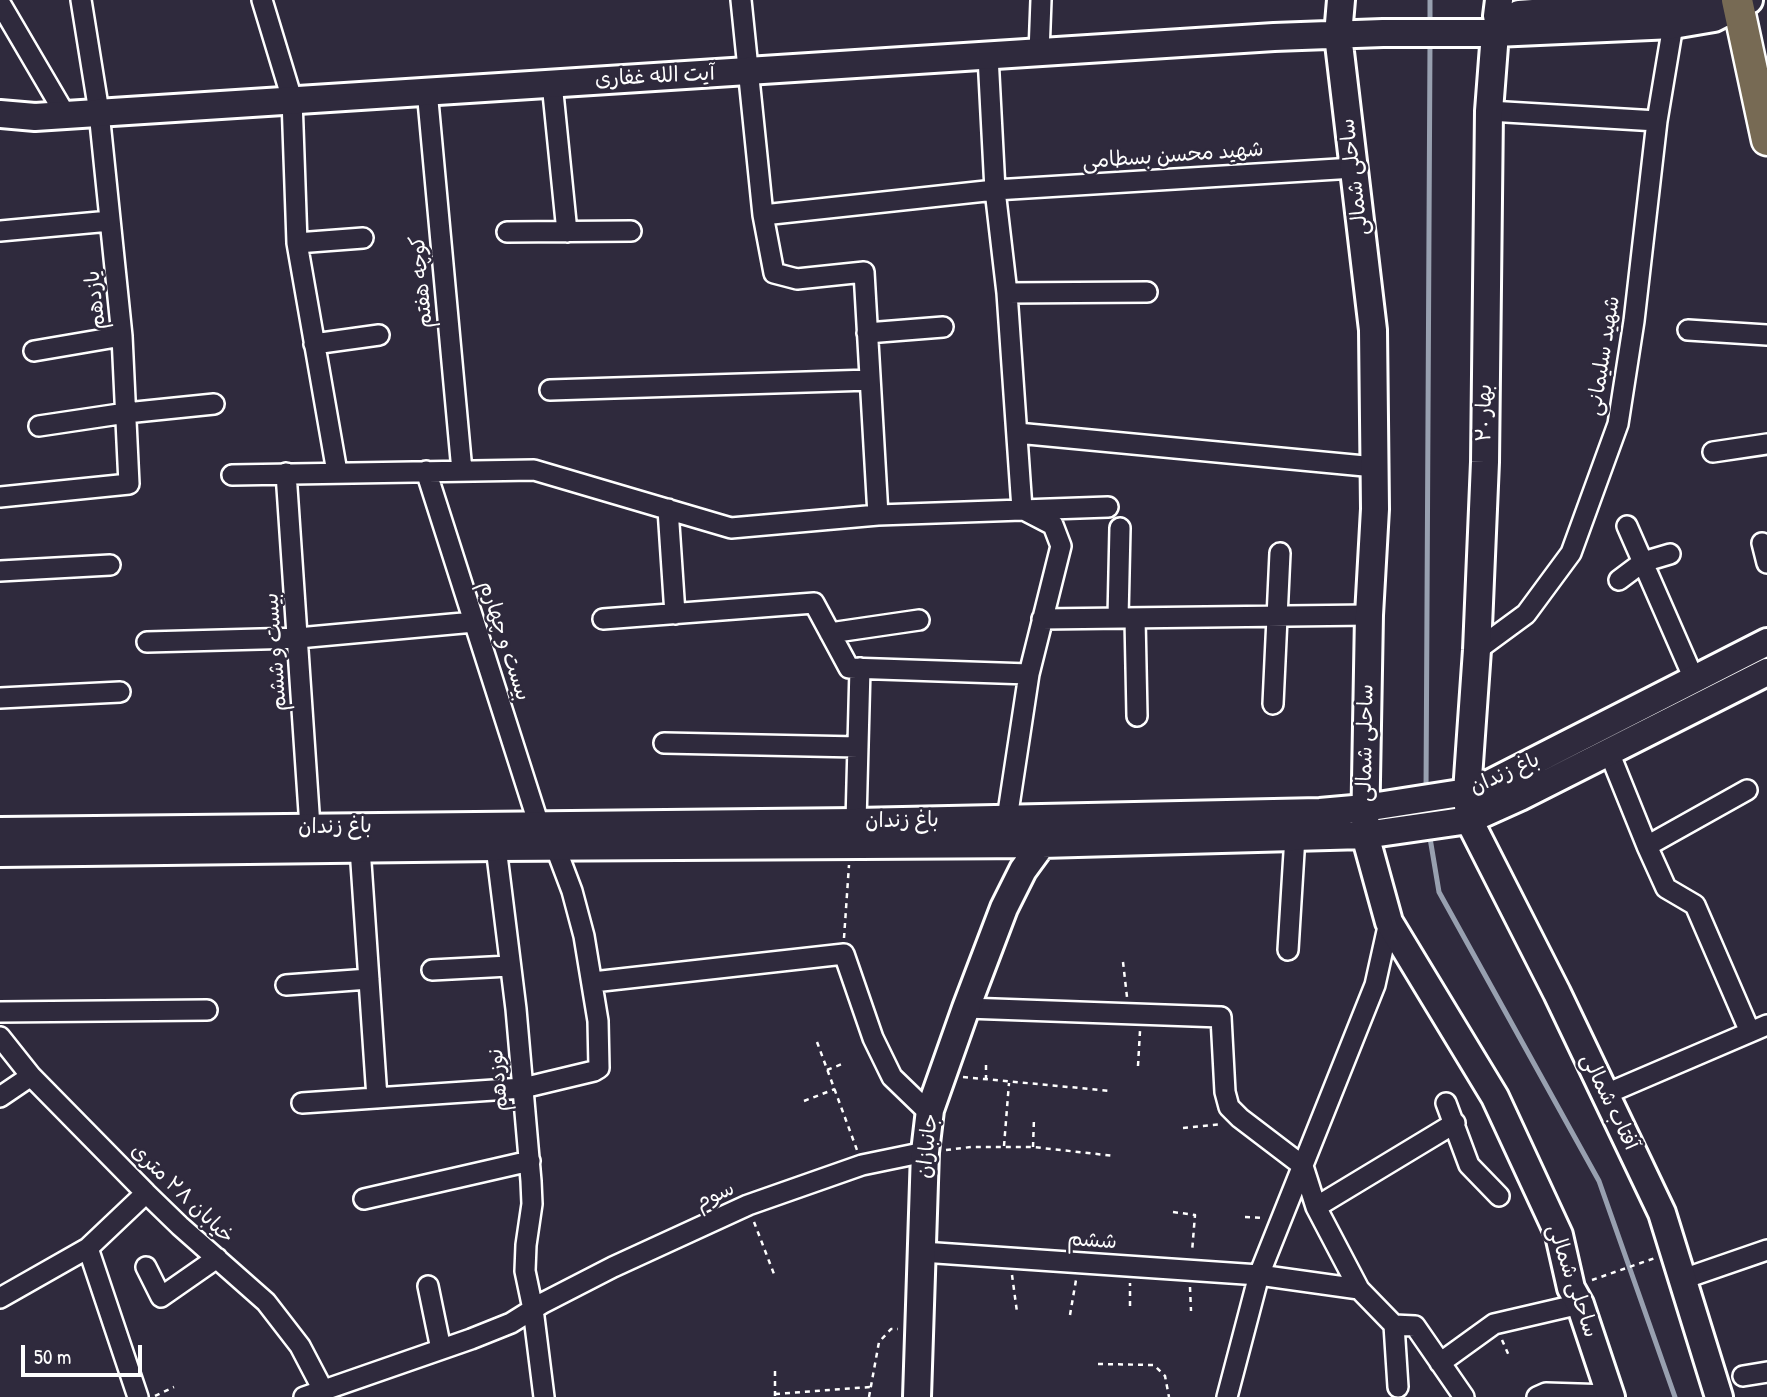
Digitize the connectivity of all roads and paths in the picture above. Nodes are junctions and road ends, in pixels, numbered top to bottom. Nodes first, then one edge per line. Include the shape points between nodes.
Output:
1 (262, 0) edge
2 (741, 0) edge
3 (1041, 0) edge
4 (1341, 0) edge
5 (83, 1) edge
6 (1734, 1) edge
7 (0, 3) edge
8 (1488, 20) edge
9 (1673, 25) junction
10 (1337, 31) junction
11 (1039, 53) junction
12 (988, 56) junction
13 (750, 72) junction
14 (552, 83) junction
15 (427, 90) junction
16 (292, 99) junction
17 (1489, 111) junction
18 (99, 112) junction
19 (0, 114) edge
20 (65, 114) junction
21 (35, 117) junction
22 (1657, 121) junction
23 (0, 127) edge
24 (1767, 140) edge
25 (1354, 168) junction
26 (995, 190) junction
27 (763, 215) junction
28 (110, 221) junction
29 (0, 231) edge
30 (631, 231) dead end
31 (507, 232) dead end
32 (567, 232) junction
33 (363, 238) dead end
34 (297, 243) junction
35 (1147, 292) dead end
36 (1007, 293) junction
37 (943, 327) dead end
38 (1688, 330) dead end
39 (867, 333) junction
40 (379, 335) dead end
41 (1767, 335) edge
42 (122, 336) junction
43 (314, 344) junction
44 (34, 351) dead end
45 (870, 380) junction
46 (550, 390) dead end
47 (214, 404) dead end
48 (126, 413) junction
49 (39, 426) dead end
50 (1017, 433) junction
51 (1767, 444) edge
52 (1713, 452) dead end
53 (1375, 467) junction
54 (426, 471) junction
55 (462, 471) junction
56 (337, 472) junction
57 (286, 473) junction
58 (232, 474) dead end
59 (0, 497) edge
60 (1108, 507) dead end
61 (668, 509) junction
62 (1022, 509) junction
63 (878, 515) junction
64 (1628, 526) dead end
65 (1120, 528) dead end
66 (1762, 543) dead end
67 (1280, 553) dead end
68 (1670, 554) dead end
69 (1643, 562) junction
70 (1767, 563) edge
71 (110, 565) dead end
72 (0, 571) edge
73 (1619, 580) dead end
74 (675, 614) junction
75 (1369, 615) junction
76 (1276, 616) junction
77 (1127, 618) junction
78 (603, 619) dead end
79 (1042, 619) junction
80 (919, 620) dead end
81 (474, 622) junction
82 (830, 633) junction
83 (298, 638) junction
84 (147, 642) dead end
85 (1767, 642) edge
86 (1477, 650) junction
87 (860, 668) junction
88 (1767, 672) edge
89 (1029, 674) junction
90 (1695, 680) junction
91 (120, 692) dead end
92 (0, 698) edge
93 (1273, 704) dead end
94 (1137, 716) dead end
95 (664, 743) dead end
96 (858, 747) junction
97 (1609, 752) junction
98 (1747, 790) dead end
99 (1459, 794) junction
100 (1374, 807) junction
101 (1461, 821) junction
102 (539, 825) junction
103 (310, 827) junction
104 (0, 831) edge
105 (1006, 831) junction
106 (854, 833) junction
107 (1376, 834) junction
108 (1294, 836) junction
109 (1042, 844) junction
110 (555, 846) junction
111 (1647, 846) junction
112 (496, 847) junction
113 (360, 848) junction
114 (0, 853) edge
115 (1004, 908) junction
116 (1389, 922) junction
117 (1288, 950) dead end
118 (844, 954) junction
119 (1124, 962) dead end
120 (509, 966) junction
121 (432, 970) dead end
122 (369, 979) junction
123 (593, 982) junction
124 (285, 985) dead end
125 (966, 1008) junction
126 (207, 1010) dead end
127 (0, 1012) edge
128 (1134, 1014) junction
129 (1758, 1028) edge
130 (0, 1037) edge
131 (817, 1042) dead end
132 (986, 1062) dead end
133 (0, 1064) edge
134 (842, 1064) dead end
135 (1138, 1066) dead end
136 (827, 1070) junction
137 (943, 1075) junction
138 (31, 1076) junction
139 (986, 1080) junction
140 (1009, 1083) junction
141 (523, 1088) junction
142 (835, 1089) junction
143 (1111, 1091) dead end
144 (1606, 1094) junction
145 (0, 1097) edge
146 (377, 1098) junction
147 (804, 1101) dead end
148 (302, 1103) dead end
149 (1446, 1103) dead end
150 (930, 1110) junction
151 (1034, 1118) dead end
152 (1240, 1118) junction
153 (1454, 1123) junction
154 (1184, 1128) dead end
155 (1003, 1146) junction
156 (1033, 1147) junction
157 (925, 1152) junction
158 (1115, 1156) dead end
159 (530, 1161) junction
160 (862, 1165) junction
161 (1303, 1166) junction
162 (146, 1193) junction
163 (1499, 1196) dead end
164 (364, 1199) dead end
165 (748, 1206) junction
166 (1316, 1207) junction
167 (88, 1248) junction
168 (1767, 1250) edge
169 (922, 1252) junction
170 (1662, 1256) dead end
171 (217, 1258) junction
172 (1010, 1258) junction
173 (1079, 1262) junction
174 (1130, 1266) junction
175 (146, 1267) dead end
176 (774, 1275) dead end
177 (1259, 1275) junction
178 (1683, 1279) junction
179 (1591, 1280) dead end
180 (428, 1286) dead end
181 (1359, 1289) junction
182 (0, 1298) edge
183 (1580, 1304) junction
184 (1130, 1306) dead end
185 (533, 1309) junction
186 (1017, 1312) dead end
187 (1070, 1315) dead end
188 (1394, 1325) junction
189 (919, 1327) junction
190 (442, 1349) junction
191 (1440, 1363) junction
192 (1098, 1364) dead end
193 (775, 1371) dead end
194 (1767, 1372) edge
195 (1743, 1376) dead end
196 (174, 1387) dead end
197 (871, 1387) junction
198 (1398, 1387) dead end
199 (323, 1390) junction
200 (775, 1396) edge
201 (1611, 1396) edge
202 (138, 1397) edge
203 (152, 1397) edge
204 (304, 1397) edge
205 (544, 1397) edge
206 (869, 1397) edge
207 (917, 1397) edge
208 (1169, 1397) edge
209 (1227, 1397) edge
210 (1464, 1397) edge
211 (1537, 1397) edge
212 (1719, 1397) edge

1 - 16 street
2 - 13 street
3 - 11 street
4 - 10 street, ساحلی شمالی
5 - 18 street, یازدهم
6 - 8 street
6 - 9 street via 1714,19
6 - 24 main road
7 - 20 street
8 - 9 street
8 - 10 street, آیت الله غفاری
8 - 17 street, بهار ۲۰
9 - 22 street, شهید سلیمانی
10 - 11 street, آیت الله غفاری
10 - 25 street, ساحلی شمالی
11 - 12 street, آیت الله غفاری
12 - 13 street, آیت الله غفاری
12 - 26 street
13 - 14 street, آیت الله غفاری
13 - 27 street
14 - 15 street, آیت الله غفاری
14 - 32 street
15 - 16 street, آیت الله غفاری
15 - 55 street, کوچه هفتم
16 - 18 street, آیت الله غفاری
16 - 34 street
17 - 22 street
17 - 86 street, بهار ۲۰ via 1485,462
18 - 20 street, آیت الله غفاری
18 - 28 street, یازدهم
19 - 21 street, آیت الله غفاری
20 - 21 street, آیت الله غفاری
21 - 23 street, آیت الله غفاری
22 - 86 street, شهید سلیمانی via 1618,424 1571,553 1526,614
25 - 26 street, شهید محسن بسطامی
25 - 53 street, ساحلی شمالی via 1373,331
26 - 27 street, شهید محسن بسطامی
26 - 36 street
27 - 39 street via 774,273 797,279 864,272
28 - 29 street
28 - 42 street, یازدهم
30 - 32 street
31 - 32 street
33 - 34 street
34 - 43 street
35 - 36 street
36 - 50 street
37 - 39 street
38 - 41 street
39 - 45 street
40 - 43 street
42 - 44 street
42 - 48 street, یازدهم
43 - 56 street
45 - 46 street
45 - 63 street
47 - 48 street
48 - 49 street
48 - 59 street, یازدهم via 129,484
50 - 53 street
50 - 62 street
51 - 52 street
53 - 75 street, ساحلی شمالی
54 - 55 street
54 - 56 street
54 - 81 street, بیست و چهارم
55 - 61 street via 534,470
56 - 57 street
57 - 58 street
57 - 83 street, بیست و ششم
60 - 62 street
61 - 63 street via 731,528
61 - 74 street
62 - 63 street
62 - 79 street via 1053,525 1060,547
64 - 69 street
65 - 77 street
66 - 70 street
67 - 76 street
68 - 69 street
69 - 73 street
69 - 90 street
71 - 72 street
74 - 78 street
74 - 82 street via 814,603
75 - 76 street
75 - 100 street, ساحلی شمالی
76 - 77 street
76 - 93 street
77 - 79 street
77 - 94 street
79 - 89 street
80 - 82 street
81 - 83 street
81 - 102 street, بیست و چهارم
82 - 87 street via 849,668
83 - 84 street
83 - 103 street, بیست و ششم
85 - 90 street, باغ زندان
86 - 99 street, بهار ۲۰
87 - 89 street
87 - 96 street
88 - 97 street, باغ زندان
89 - 105 street
90 - 99 street, باغ زندان via 1513,773
91 - 92 street
95 - 96 street
96 - 106 street
97 - 101 street, باغ زندان
97 - 111 street
98 - 111 street
99 - 100 street, باغ زندان
99 - 101 street, بهار ۲۰
100 - 105 street, باغ زندان
100 - 107 street, ساحلی شمالی
101 - 107 street, باغ زندان
101 - 144 street, آفتاب شمالی via 1557,993
102 - 103 street, باغ زندان
102 - 106 street, باغ زندان
103 - 104 street, باغ زندان
105 - 106 street, باغ زندان
105 - 109 street, باغ زندان
105 - 115 street, جانبازان
106 - 110 street, باغ زندان
106 - 118 path
107 - 108 street, باغ زندان
107 - 116 street, ساحلی شمالی
108 - 109 street, باغ زندان
108 - 117 street
109 - 115 street, جانبازان
110 - 112 street, باغ زندان
110 - 123 street via 581,925
111 - 129 street via 1666,888 1695,905
112 - 113 street, باغ زندان
112 - 120 street, نوزدهم
113 - 114 street, باغ زندان
113 - 122 street
115 - 125 street, جانبازان
116 - 161 street via 1375,985
116 - 183 street, ساحلی شمالی via 1495,1097 1559,1236 1571,1288
118 - 123 street
118 - 150 street via 873,1038 892,1077
119 - 128 path
120 - 121 street
120 - 141 street, نوزدهم
122 - 124 street
122 - 146 street
123 - 141 street via 599,1068
125 - 128 street
125 - 137 street, جانبازان
126 - 127 street
128 - 135 path
128 - 152 street via 1221,1017 1228,1107
129 - 144 street
130 - 138 street, خیابان ۲۸ متری
131 - 136 path
132 - 139 path
133 - 138 street
134 - 136 path
136 - 142 path
137 - 139 path
137 - 150 street, جانبازان
138 - 145 street
138 - 162 street, خیابان ۲۸ متری
139 - 140 path
140 - 143 path
140 - 155 path
141 - 146 street
141 - 159 street, نوزدهم
142 - 147 path
142 - 160 path
144 - 178 street, آفتاب شمالی via 1662,1213
146 - 148 street
149 - 153 street
150 - 157 street, جانبازان
151 - 156 path
152 - 154 path
152 - 161 street
153 - 163 street via 1469,1165
153 - 166 street
155 - 156 path
155 - 157 path
156 - 158 path
157 - 160 street, سوم
157 - 169 street, جانبازان
159 - 164 street
159 - 185 street, نوزدهم via 533,1204 525,1272
160 - 165 street, سوم
161 - 166 street
161 - 177 street
162 - 167 street
162 - 171 street, خیابان ۲۸ متری
165 - 176 path
165 - 185 street, سوم
166 - 181 street
167 - 182 street
167 - 202 street
168 - 178 street
169 - 172 street, ششم
169 - 189 street, جانبازان
170 - 179 path
171 - 175 street via 161,1297
171 - 199 street, خیابان ۲۸ متری via 266,1302 300,1346
172 - 173 street, ششم
172 - 186 path
173 - 174 street, ششم
173 - 187 path
174 - 177 street, ششم
174 - 184 path
177 - 181 street, ششم
177 - 209 street
178 - 212 street, آفتاب شمالی
180 - 190 street
181 - 188 street
183 - 191 street via 1494,1324
183 - 201 street, ساحلی شمالی
185 - 190 street, سوم via 512,1323
185 - 205 street, نوزدهم
188 - 191 street via 1415,1326
188 - 198 street
189 - 197 path via 891,1329 879,1342
189 - 207 street, جانبازان
190 - 199 street, سوم
191 - 210 street
192 - 208 path via 1154,1365 1166,1376
193 - 200 path
194 - 195 street
196 - 203 path
197 - 200 path
197 - 206 path
199 - 204 street, سوم
201 - 211 street via 1546,1393

